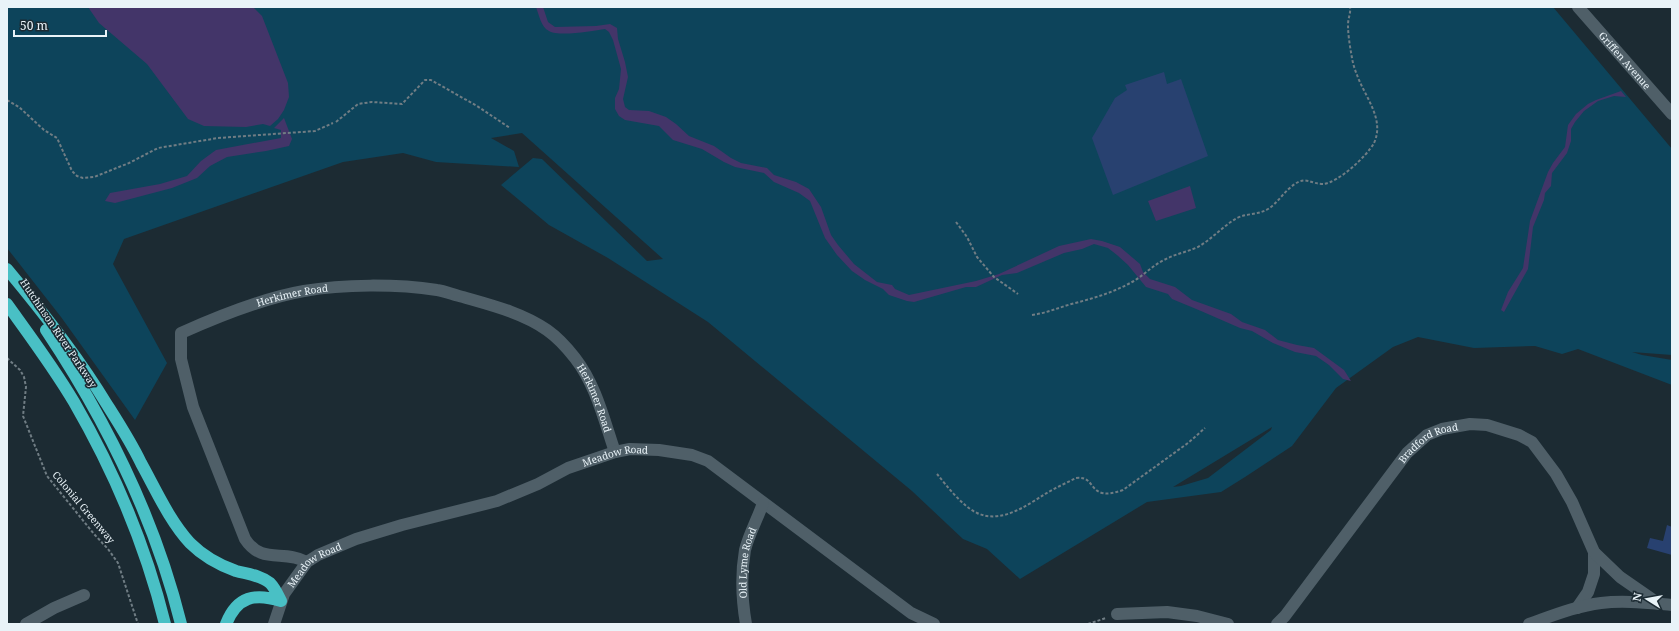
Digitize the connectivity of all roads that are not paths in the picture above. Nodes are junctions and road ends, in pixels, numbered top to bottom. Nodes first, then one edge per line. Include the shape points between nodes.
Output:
1 (1578, 7) edge
2 (1672, 114) edge
3 (7, 269) edge
4 (7, 277) edge
5 (7, 304) edge
6 (615, 452) junction
7 (763, 503) junction
8 (1594, 552) junction
9 (307, 562) junction
10 (84, 595) dead end
11 (281, 601) junction
12 (1659, 604) junction
13 (1672, 605) edge
14 (1577, 608) junction
15 (1116, 614) road end
16 (26, 624) edge
17 (166, 624) edge
18 (181, 624) edge
19 (226, 624) edge
20 (274, 624) edge
21 (746, 624) edge
22 (934, 624) edge
23 (1228, 624) edge
24 (1277, 624) edge
25 (1529, 624) edge

1 - 2 street, Griffen Avenue
3 - 11 highway via 61,338 106,402 170,517 186,538 203,555 214,561 264,579 274,588
4 - 18 highway, Hutchinson River Parkway via 64,358 109,435 162,559
5 - 17 highway via 74,402 111,473 148,564
6 - 7 street, Meadow Road via 630,449 659,450 708,461
6 - 9 street, Meadow Road via 568,468 498,501 356,539
6 - 9 street, Herkimer Road via 588,377 574,357 548,331 490,305 438,290 411,287 338,287 304,291 278,297 181,333 181,359 193,407 245,538 250,547 262,554 295,557
7 - 21 street, Old Lyme Road via 745,549 743,609
7 - 22 street, Meadow Road via 911,614
8 - 12 street, Bradford Road via 1620,577
8 - 14 street, Bradford Road via 1594,574 1588,592
8 - 24 street, Bradford Road via 1572,502 1556,474 1532,442 1520,435 1487,425 1470,424 1442,429 1427,435 1407,453
9 - 11 street, Meadow Road via 288,586
10 - 16 street
11 - 19 highway via 259,597 245,600 233,610
11 - 20 street, Meadow Road
12 - 13 street
12 - 14 street via 1600,603
14 - 25 street
15 - 23 street via 1167,612

